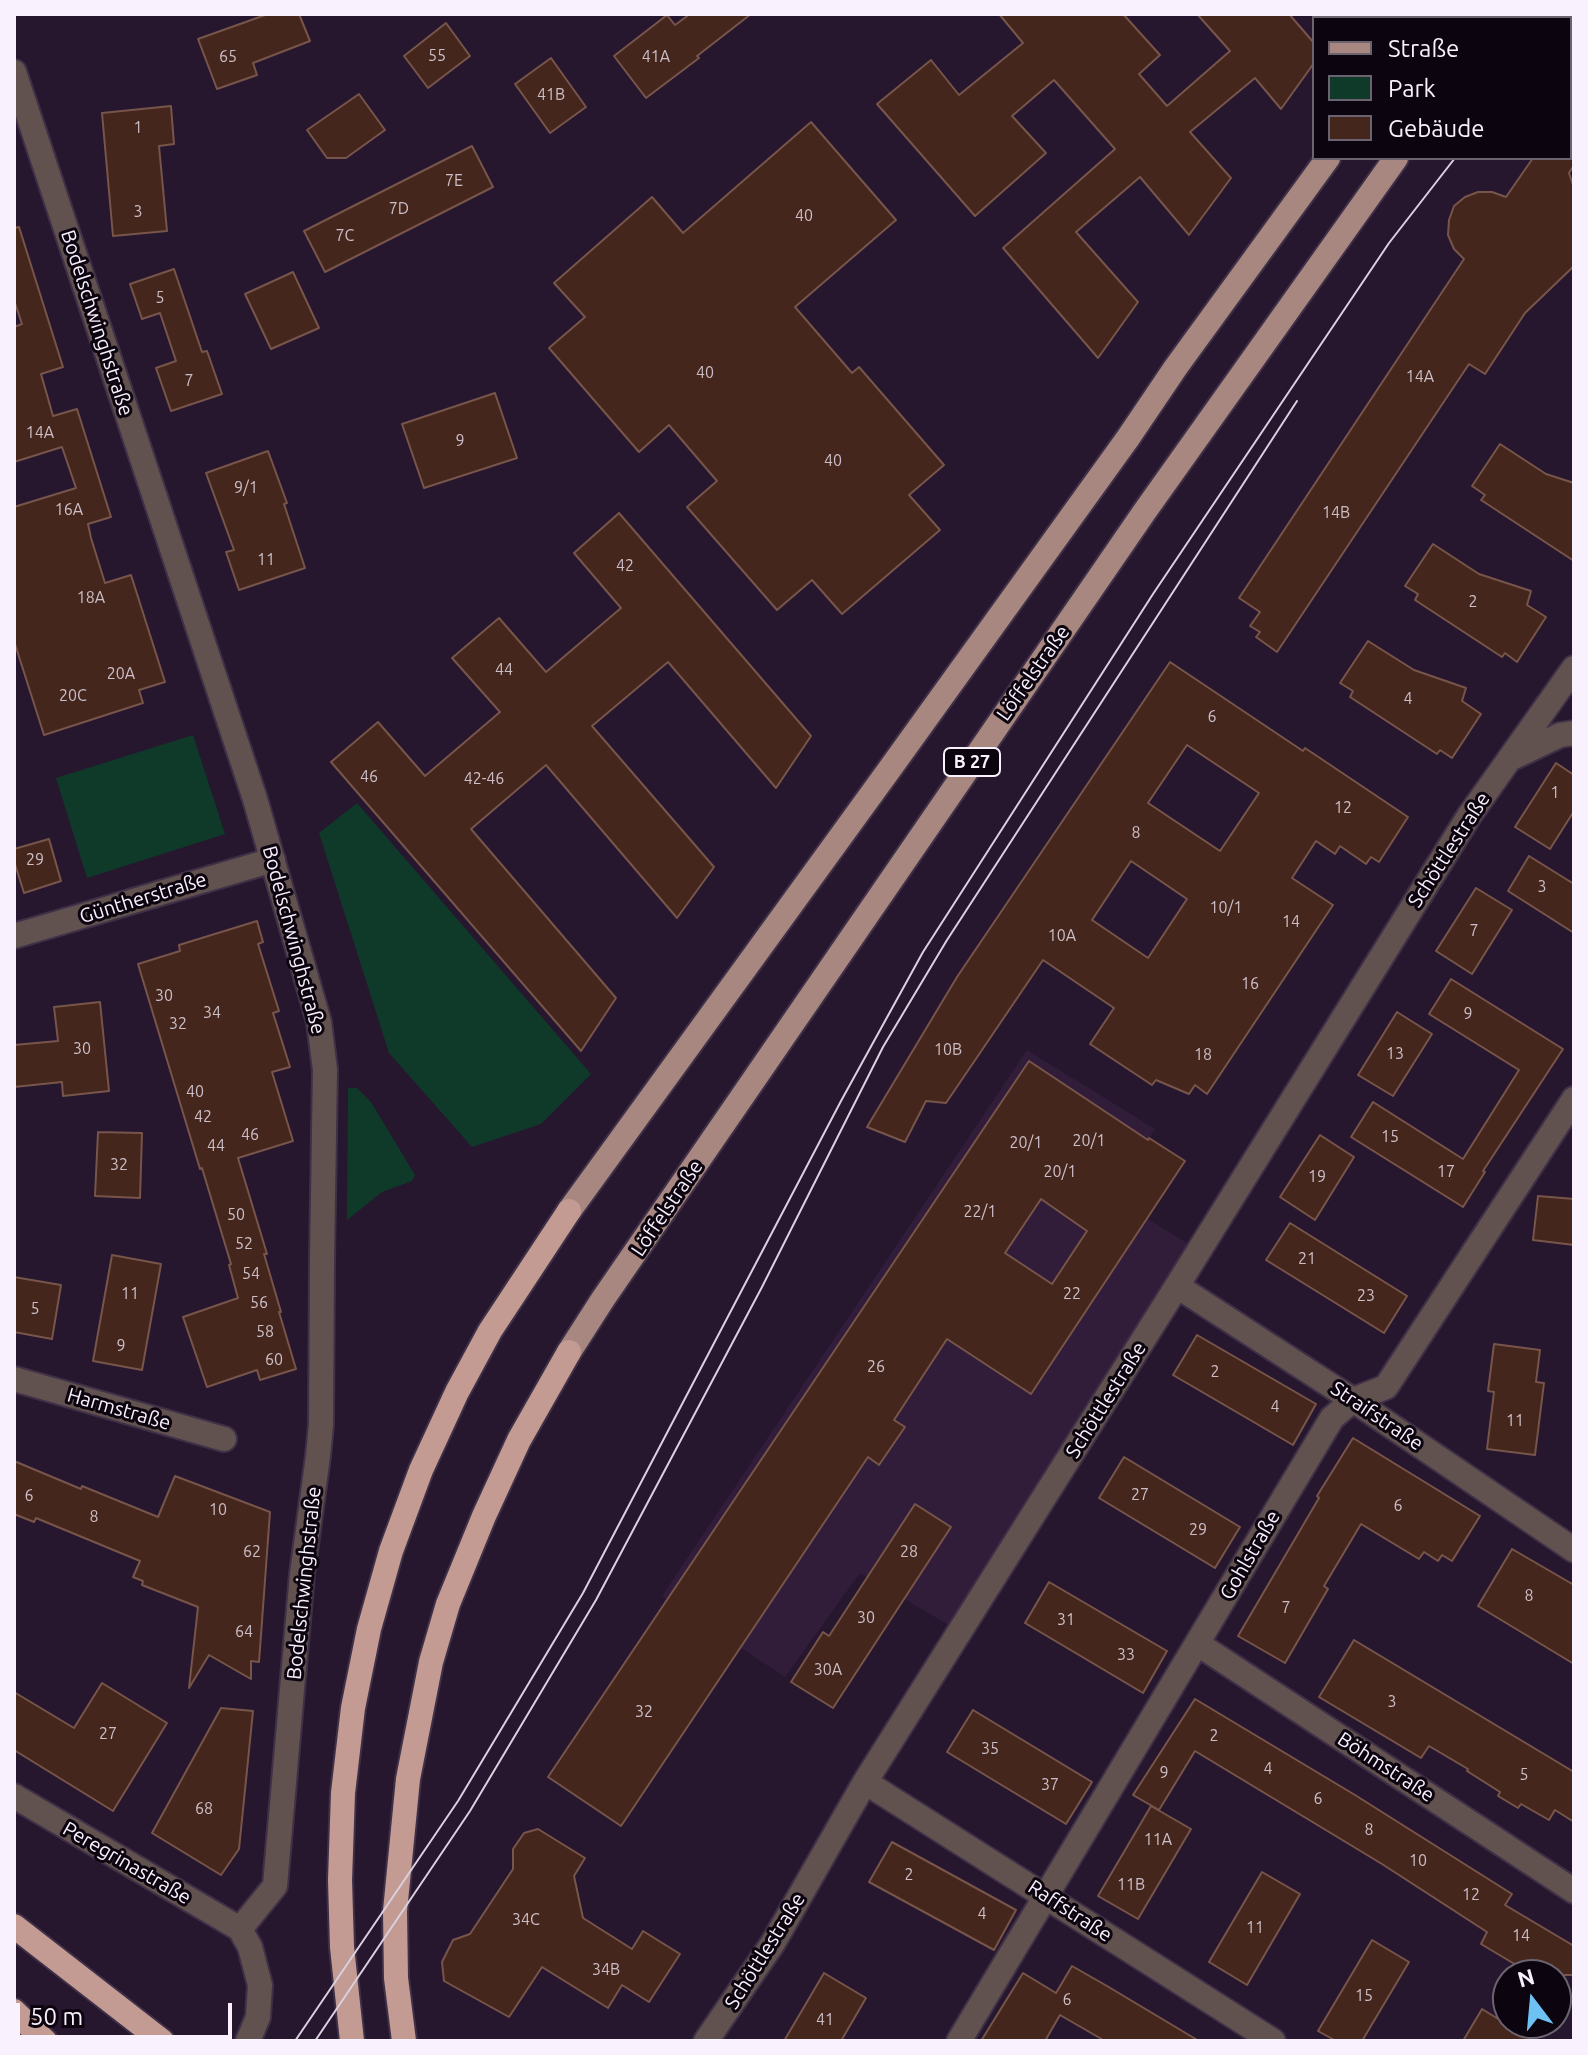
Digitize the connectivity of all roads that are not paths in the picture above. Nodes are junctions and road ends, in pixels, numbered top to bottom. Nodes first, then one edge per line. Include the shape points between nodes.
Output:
1 (14, 72) edge
2 (1327, 160) edge
3 (1395, 160) edge
4 (1574, 668) edge
5 (1574, 733) edge
6 (1508, 760) junction
7 (273, 860) junction
8 (14, 936) edge
9 (1574, 1099) edge
10 (569, 1211) joint
11 (1177, 1286) junction
12 (569, 1352) joint
13 (14, 1379) edge
14 (1353, 1400) junction
15 (224, 1439) dead end
16 (1574, 1550) edge
17 (1198, 1644) junction
18 (865, 1782) junction
19 (14, 1796) edge
20 (1574, 1891) edge
21 (1045, 1895) junction
22 (14, 1926) edge
23 (240, 1929) junction
24 (14, 2011) edge
25 (45, 2041) edge
26 (162, 2041) edge
27 (248, 2041) edge
28 (352, 2041) edge
29 (404, 2041) edge
30 (706, 2041) edge
31 (959, 2041) edge
32 (1273, 2041) edge

1 - 7 street, Bodelschwinghstraße
2 - 10 main road
3 - 12 main road, Löffelstraße / B 27 via 1119,549
4 - 6 street, Schöttlestraße
5 - 6 street, Schöttlestraße
6 - 11 street, Schöttlestraße
7 - 8 street, Güntherstraße
7 - 23 street, Bodelschwinghstraße via 319,1022 325,1070 321,1425 302,1574 275,1886
9 - 14 street, Gohlstraße via 1386,1387
10 - 28 highway via 490,1331 457,1392 421,1470 369,1629 343,1793 342,1947
11 - 14 street, Straifstraße
11 - 18 street, Schöttlestraße
12 - 29 highway via 484,1516 431,1662 408,1779 395,1911
13 - 15 street, Harmstraße
14 - 16 street, Straifstraße
14 - 17 street, Gohlstraße via 1332,1418
17 - 20 street, Böhmstraße
17 - 21 street, Gohlstraße
18 - 21 street, Raffstraße
18 - 30 street, Schöttlestraße via 773,1943
19 - 23 street, Peregrinastraße
21 - 31 street, Gohlstraße
21 - 32 street, Raffstraße
22 - 26 highway
23 - 27 street via 260,1985 258,2017
24 - 25 highway

